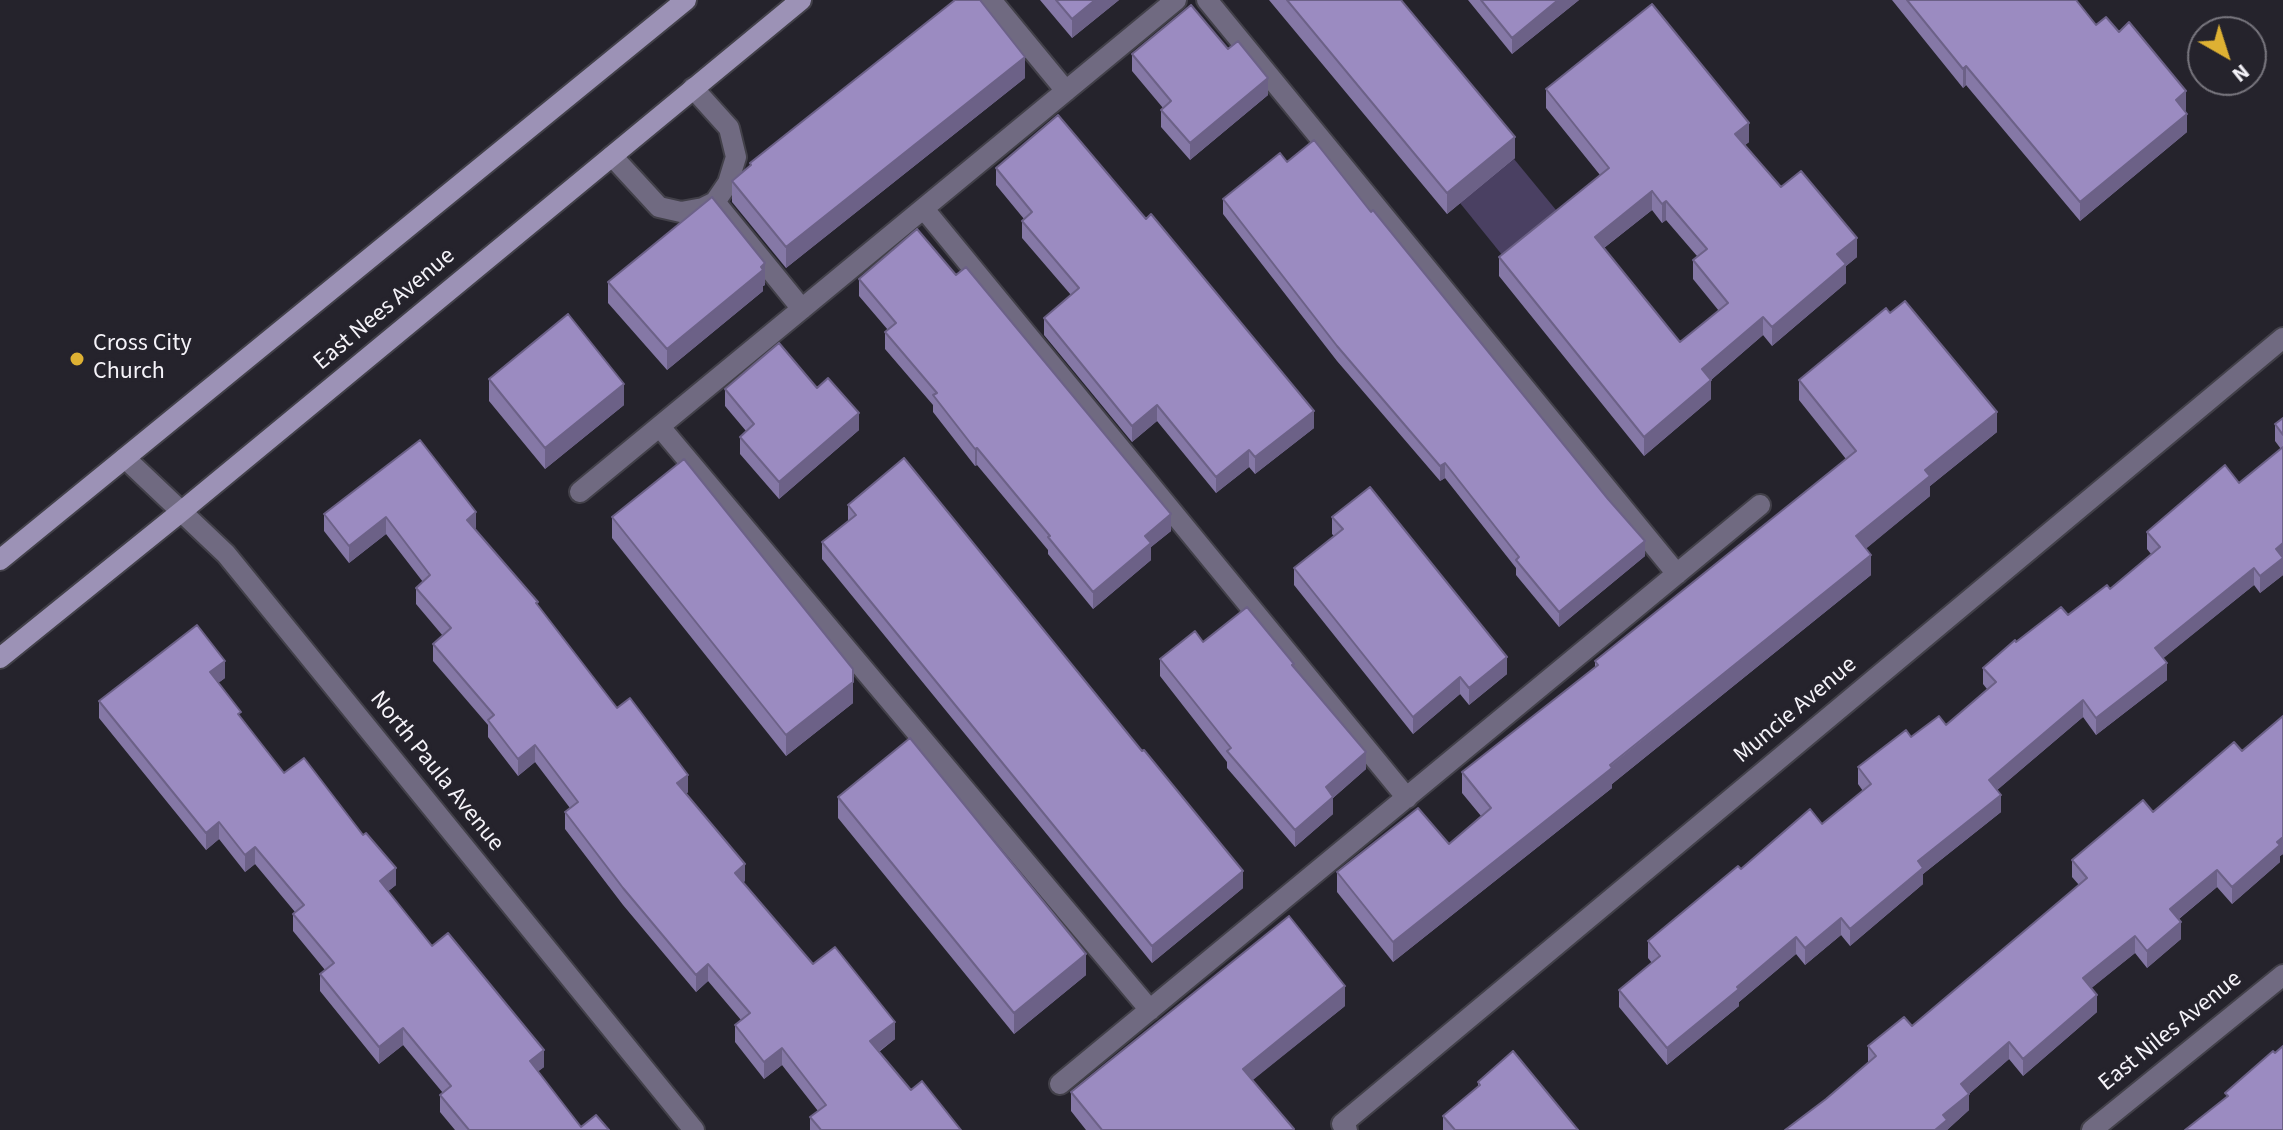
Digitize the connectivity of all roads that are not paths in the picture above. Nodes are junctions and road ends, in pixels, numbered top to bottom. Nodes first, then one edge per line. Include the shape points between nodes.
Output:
1 (686, 0) edge
2 (801, 0) edge
3 (991, 0) edge
4 (1176, 0) edge
5 (1207, 0) edge
6 (693, 88) junction
7 (1066, 91) junction
8 (612, 156) junction
9 (715, 202) junction
10 (924, 209) junction
11 (802, 309) junction
12 (2283, 338) edge
13 (660, 427) junction
14 (125, 458) junction
15 (580, 492) dead end
16 (1760, 505) dead end
17 (182, 511) junction
18 (0, 560) edge
19 (1677, 574) junction
20 (0, 658) edge
21 (1407, 798) junction
22 (2283, 975) edge
23 (1150, 1010) junction
24 (1060, 1084) dead end
25 (1345, 1127) edge
26 (694, 1130) edge
27 (2092, 1130) edge

1 - 14 main road, East Nees Avenue
2 - 6 main road, East Nees Avenue
3 - 7 street
4 - 7 street
5 - 19 street
6 - 8 main road, East Nees Avenue
6 - 9 street via 729,128 736,157
7 - 10 street
8 - 9 street via 659,207 681,212
8 - 17 main road, East Nees Avenue
9 - 11 street
10 - 11 street
10 - 21 street
11 - 13 street
12 - 25 street, Muncie Avenue
13 - 15 street
13 - 23 street
14 - 17 street, North Paula Avenue
14 - 18 main road, East Nees Avenue
16 - 19 street
17 - 20 main road, East Nees Avenue
17 - 26 street, North Paula Avenue via 226,554
19 - 21 street
21 - 23 street
22 - 27 street, East Niles Avenue
23 - 24 street

